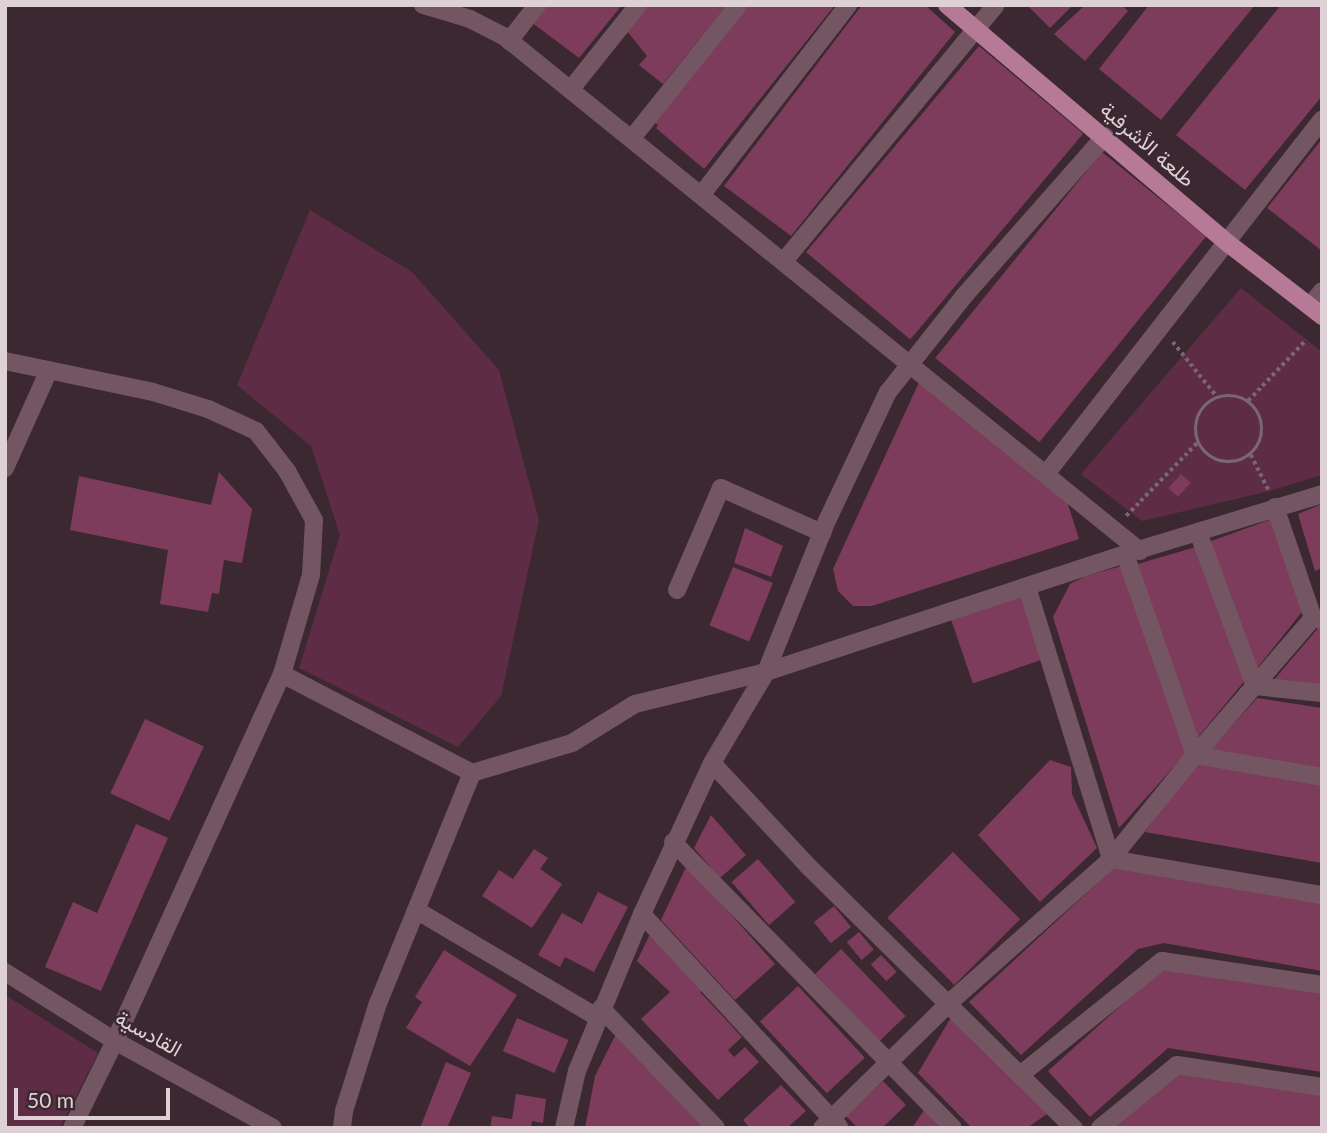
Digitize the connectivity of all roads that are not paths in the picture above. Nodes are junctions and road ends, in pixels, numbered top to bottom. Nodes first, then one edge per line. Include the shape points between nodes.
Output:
1 (537, 5) edge
2 (638, 5) edge
3 (738, 5) edge
4 (848, 5) edge
5 (947, 5) edge
6 (996, 5) edge
7 (432, 6) edge
8 (976, 30) junction
9 (509, 41) junction
10 (570, 89) junction
11 (1322, 120) edge
12 (1105, 136) junction
13 (632, 138) junction
14 (702, 194) junction
15 (1228, 244) junction
16 (784, 261) junction
17 (1322, 291) edge
18 (1316, 311) edge
19 (5, 361) edge
20 (909, 365) junction
21 (49, 370) junction
22 (5, 468) edge
23 (1046, 474) junction
24 (1322, 494) edge
25 (1272, 499) junction
26 (1198, 532) junction
27 (822, 533) junction
28 (1133, 553) junction
29 (1027, 587) junction
30 (677, 590) dead end
31 (1317, 619) edge
32 (765, 672) junction
33 (282, 674) junction
34 (1255, 686) junction
35 (1322, 693) edge
36 (1195, 755) junction
37 (712, 762) junction
38 (472, 773) junction
39 (1322, 777) edge
40 (673, 842) junction
41 (1111, 859) junction
42 (1322, 895) edge
43 (416, 910) junction
44 (642, 914) junction
45 (5, 972) edge
46 (1322, 985) edge
47 (949, 1003) junction
48 (599, 1012) junction
49 (115, 1041) junction
50 (890, 1061) junction
51 (1020, 1075) junction
52 (1322, 1087) edge
53 (831, 1125) edge
54 (72, 1128) edge
55 (273, 1128) edge
56 (342, 1128) edge
57 (564, 1128) edge
58 (716, 1128) edge
59 (953, 1128) edge
60 (1074, 1128) edge
61 (1100, 1128) edge

1 - 9 street
2 - 10 street
3 - 13 street
4 - 14 street
5 - 8 main road, طلعة الأشرفية
6 - 8 street
7 - 9 street via 470,19
8 - 12 main road, طلعة الأشرفية
8 - 16 street
9 - 10 street
10 - 13 street
11 - 15 street
12 - 15 main road, طلعة الأشرفية
12 - 20 street
13 - 14 street
14 - 16 street
15 - 18 main road, طلعة الأشرفية
15 - 23 street
16 - 20 street
17 - 18 street
19 - 21 street
20 - 23 street
20 - 27 street via 888,392
21 - 22 street
21 - 33 street via 208,409 256,431 287,471 314,520 311,575
23 - 28 street via 1115,531
24 - 25 street
25 - 26 street
25 - 31 street
26 - 28 street
26 - 34 street
27 - 30 street via 721,488
27 - 32 street
28 - 29 street
28 - 36 street
29 - 32 street
29 - 41 street
31 - 34 street
32 - 37 street
32 - 38 street via 635,704 572,743
33 - 38 street
33 - 49 street
34 - 35 street
34 - 36 street
36 - 39 street
36 - 41 street
37 - 40 street
37 - 47 street via 807,865
38 - 43 street
40 - 44 street
40 - 50 street
41 - 42 street
41 - 47 street
43 - 48 street
43 - 56 street via 378,1003
44 - 48 street
44 - 53 street
45 - 49 street, القادسية
46 - 51 street via 1161,961
47 - 50 street
47 - 51 street
48 - 57 street via 577,1071
48 - 58 street
49 - 54 street
49 - 55 street, القادسية
50 - 53 street
50 - 59 street
51 - 60 street
52 - 61 street via 1177,1065

